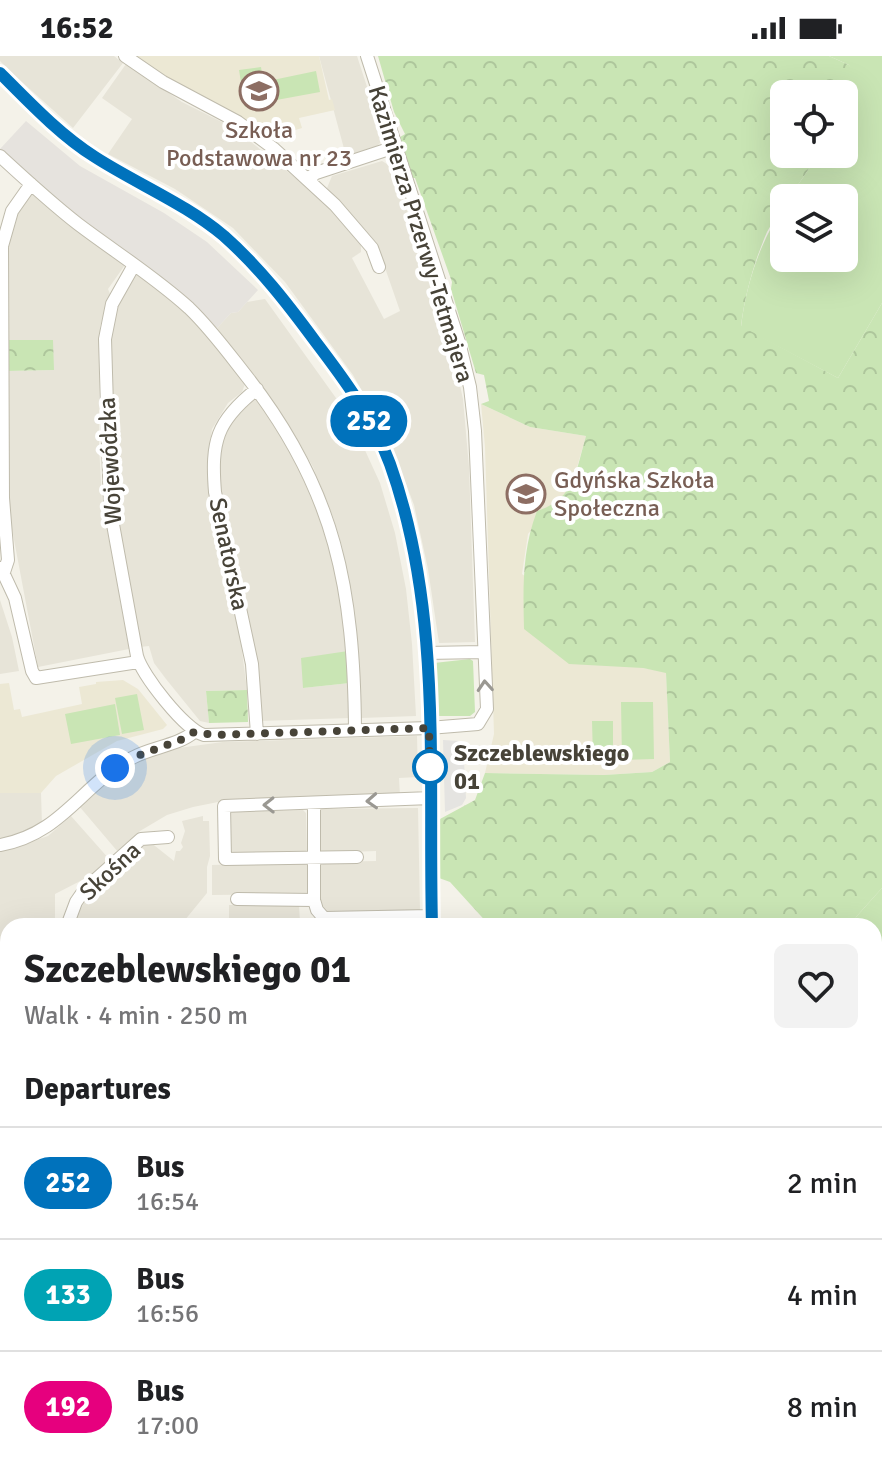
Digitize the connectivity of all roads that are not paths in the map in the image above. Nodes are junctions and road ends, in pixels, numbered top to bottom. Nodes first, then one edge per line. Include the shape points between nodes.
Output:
1 (125, 56) edge
2 (367, 56) edge
3 (0, 73) edge
4 (395, 147) junction
5 (0, 156) edge
6 (309, 178) junction
7 (31, 184) junction
8 (134, 265) junction
9 (379, 267) dead end
10 (257, 389) junction
11 (2, 569) edge
12 (483, 652) junction
13 (426, 653) junction
14 (138, 662) junction
15 (429, 728) junction
16 (355, 730) junction
17 (194, 732) junction
18 (257, 734) junction
19 (431, 798) junction
20 (314, 804) junction
21 (168, 837) dead end
22 (0, 845) edge
23 (357, 857) dead end
24 (315, 858) junction
25 (237, 899) dead end
26 (314, 900) junction
27 (70, 918) edge
28 (324, 918) edge
29 (432, 918) edge

1 - 6 street via 254,132
2 - 4 street, Kazimierza Przerwy-Tetmajera
3 - 13 street via 84,150 221,234 271,283 337,370 376,435 397,487 418,577
4 - 6 street
4 - 12 street, Kazimierza Przerwy-Tetmajera via 470,387
5 - 7 street
6 - 9 street via 369,243
7 - 8 street
7 - 11 street via 12,211 2,246 8,560
8 - 10 street via 210,330
8 - 14 street, Wojewódzka via 106,323 106,415 110,508
10 - 16 street via 316,486 333,536 352,641
10 - 18 street, Senatorska via 220,428 213,473 252,664
11 - 14 street via 36,678
12 - 13 street
15 -> 12 street, Kazimierza Przerwy-Tetmajera via 478,724 483,718
13 - 15 street
14 - 17 street
15 - 16 street
15 - 19 street
16 - 18 street
17 - 18 street
17 - 22 street via 132,758 52,824 21,841
19 -> 20 street
19 - 29 street
20 - 24 street
20 -> 24 street via 224,806 225,859
21 - 27 street, Skośna via 141,839 85,889
23 - 24 street
24 - 26 street
25 - 26 street
26 - 28 street

